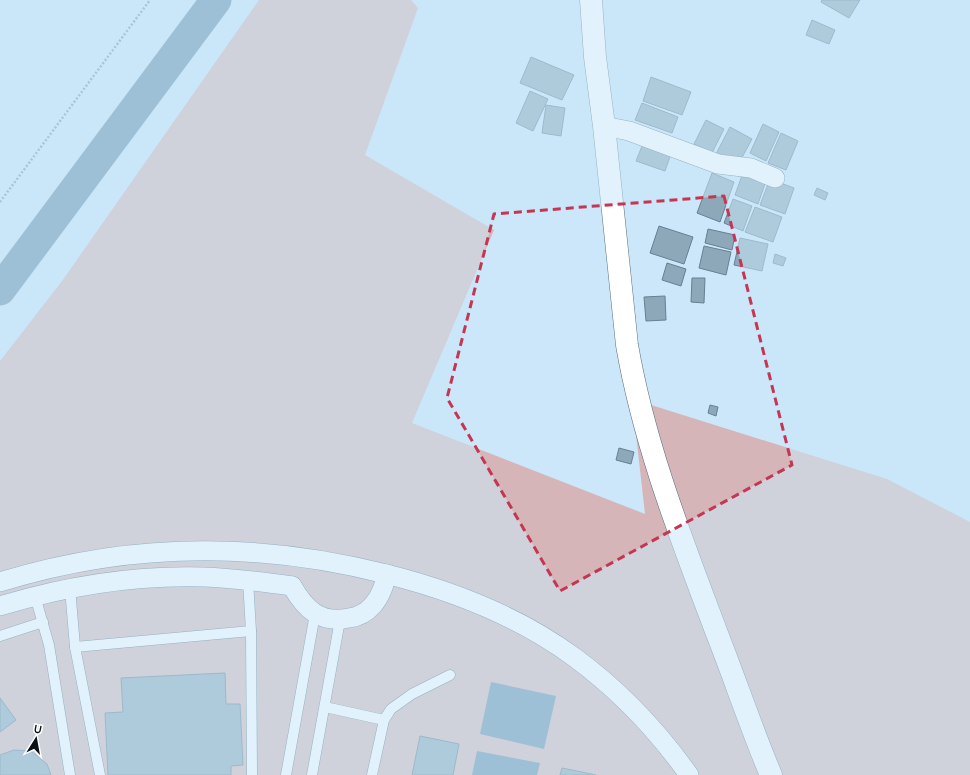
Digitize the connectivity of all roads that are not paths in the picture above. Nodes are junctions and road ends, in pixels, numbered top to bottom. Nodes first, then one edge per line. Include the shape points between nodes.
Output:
1 (591, 0) edge
2 (604, 126) junction
3 (775, 178) dead end
4 (297, 556) junction
5 (387, 574) junction
6 (248, 580) junction
7 (0, 582) edge
8 (292, 586) junction
9 (70, 588) junction
10 (35, 596) junction
11 (0, 606) edge
12 (315, 614) junction
13 (340, 620) junction
14 (43, 622) junction
15 (251, 631) junction
16 (0, 636) edge
17 (76, 647) junction
18 (450, 675) dead end
19 (325, 707) junction
20 (384, 720) junction
21 (70, 775) edge
22 (100, 775) edge
23 (252, 775) edge
24 (286, 775) edge
25 (312, 775) edge
26 (372, 775) edge
27 (689, 775) edge
28 (771, 775) edge

1 - 2 street
2 - 3 street via 629,131 718,164 751,168
2 - 28 street via 627,345 643,418 657,467 700,588
4 - 5 street via 328,560
4 - 7 street via 231,550 165,551 99,558 34,571
4 - 8 street
5 - 13 street via 383,591 373,606 358,617
5 - 27 street via 427,584 485,606 546,638 627,701 655,731
6 - 8 street
6 - 9 street via 159,577
6 - 15 lane
8 - 12 street via 305,606
9 - 10 street
9 - 17 lane
10 - 11 street
10 - 14 lane
12 - 13 street via 327,619
12 - 24 lane
13 - 19 lane
14 - 16 lane
14 - 21 lane
15 - 17 lane
15 - 23 lane
17 - 22 lane
18 - 20 lane via 412,694 391,709
19 - 20 lane
19 - 25 lane
20 - 26 lane

